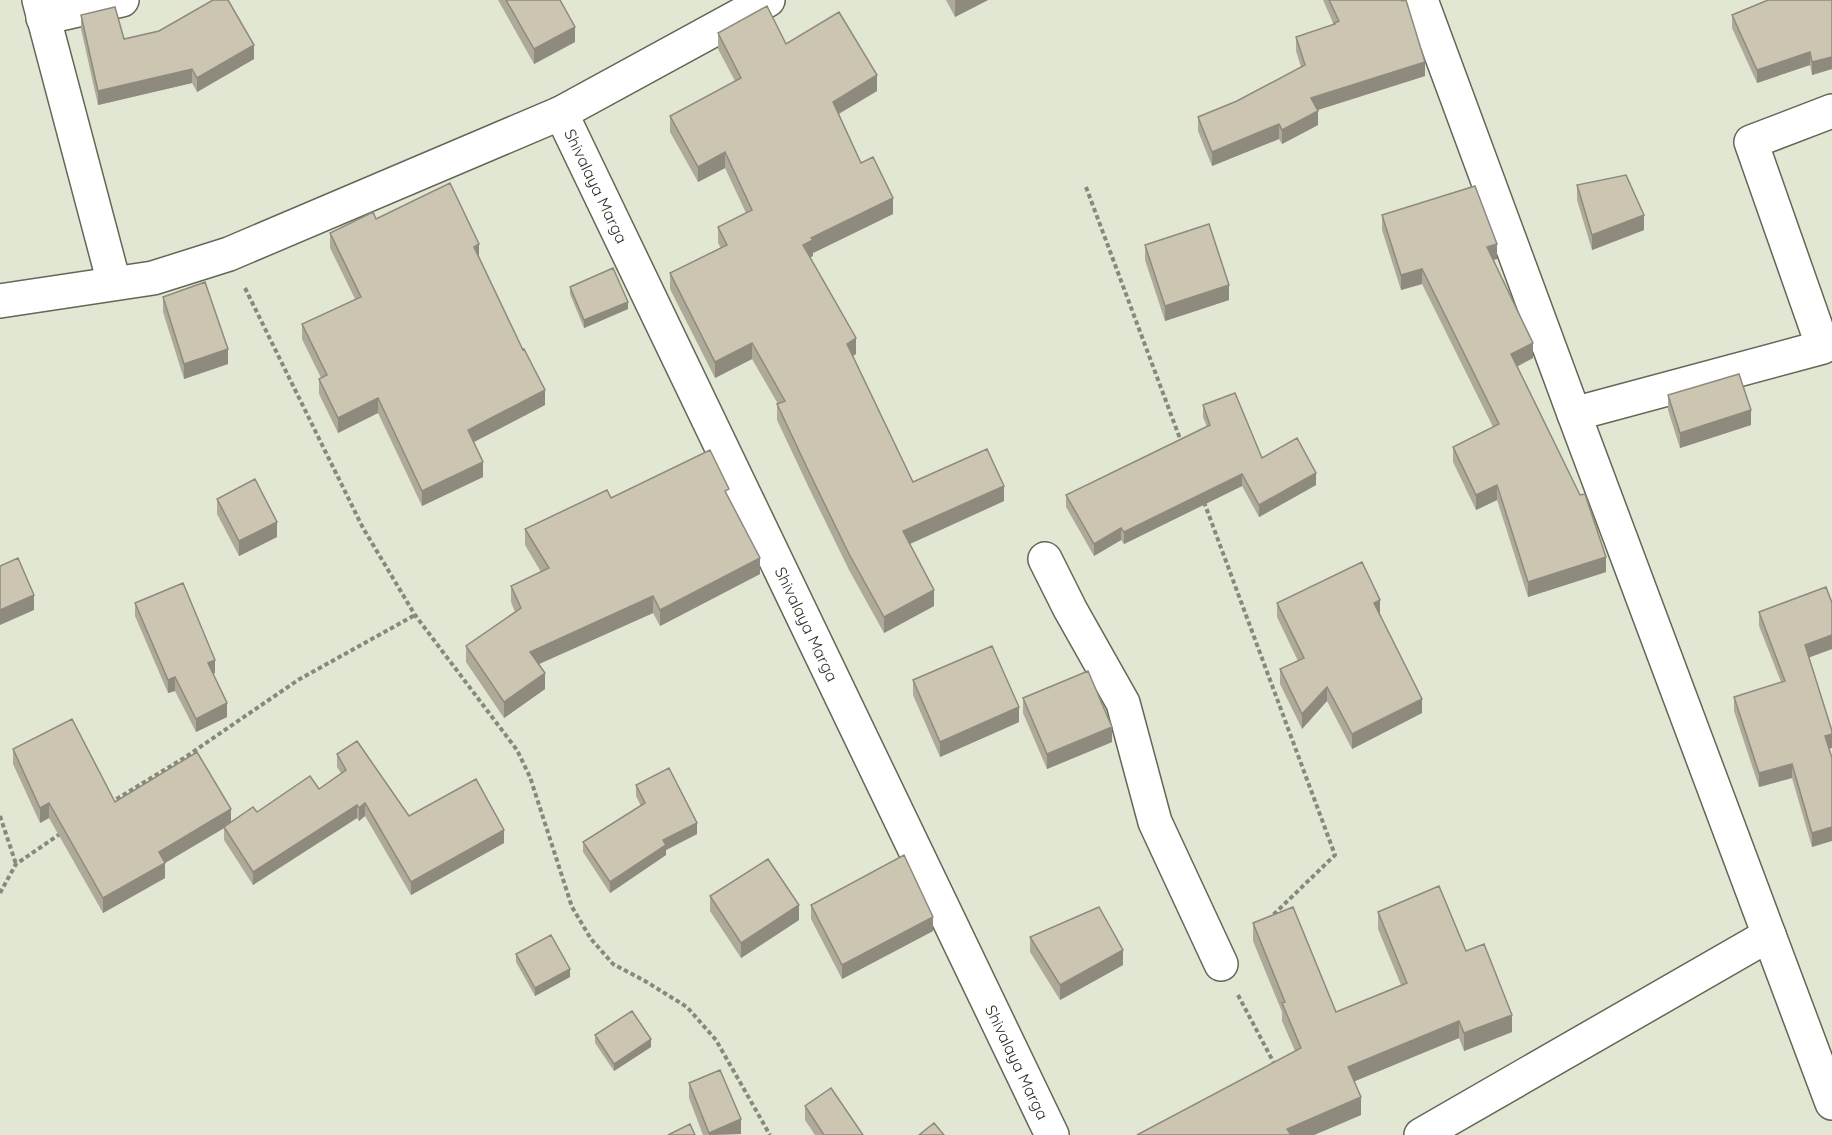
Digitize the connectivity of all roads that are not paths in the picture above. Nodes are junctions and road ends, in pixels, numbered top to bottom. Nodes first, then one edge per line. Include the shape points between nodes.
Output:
1 (122, 0) edge
2 (768, 0) edge
3 (1421, 0) edge
4 (41, 9) edge
5 (1832, 111) edge
6 (561, 113) junction
7 (114, 283) junction
8 (0, 301) edge
9 (1574, 414) junction
10 (1045, 559) dead end
11 (1769, 935) junction
12 (1221, 964) road end
13 (1832, 1103) edge
14 (1052, 1135) edge
15 (1421, 1135) edge

1 - 4 street
2 - 6 street
3 - 9 street
4 - 7 street
5 - 9 street via 1751,142 1823,347
6 - 7 street via 229,254 153,278
6 - 14 street, Shivalaya Marga
7 - 8 street
9 - 11 street
10 - 12 street via 1123,703 1155,822
11 - 13 street
11 - 15 street

